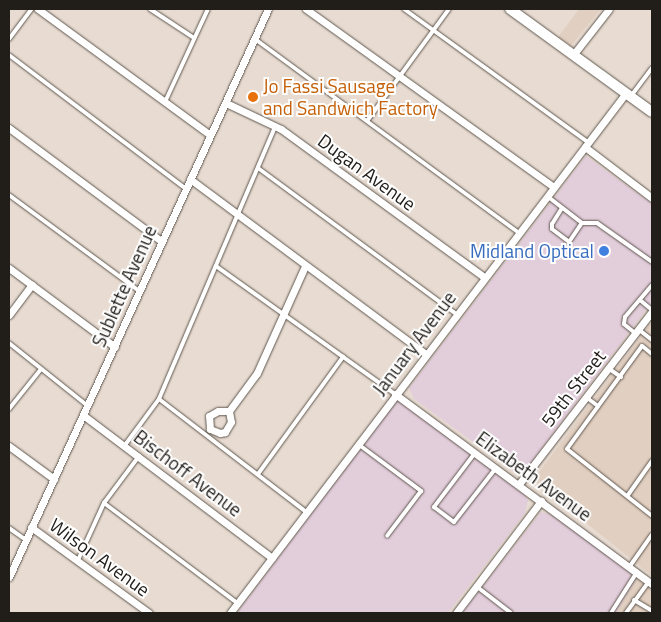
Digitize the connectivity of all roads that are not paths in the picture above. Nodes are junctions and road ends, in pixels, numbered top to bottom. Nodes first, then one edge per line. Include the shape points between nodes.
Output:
1 (32, 9) edge
2 (38, 9) edge
3 (150, 9) edge
4 (208, 9) edge
5 (268, 9) edge
6 (306, 9) edge
7 (404, 9) edge
8 (449, 9) edge
9 (510, 9) edge
10 (609, 9) edge
11 (433, 30) junction
12 (194, 38) junction
13 (9, 39) edge
14 (255, 39) junction
15 (9, 56) edge
16 (573, 56) junction
17 (652, 68) edge
18 (400, 76) junction
19 (628, 95) junction
20 (165, 102) junction
21 (226, 103) junction
22 (652, 112) edge
23 (367, 121) junction
24 (276, 127) junction
25 (9, 128) edge
26 (210, 135) junction
27 (587, 144) junction
28 (258, 168) junction
29 (190, 179) junction
30 (554, 187) junction
31 (185, 188) junction
32 (9, 195) edge
33 (547, 196) junction
34 (652, 198) edge
35 (562, 208) junction
36 (237, 217) junction
37 (582, 223) junction
38 (518, 232) junction
39 (162, 241) junction
40 (652, 262) edge
41 (216, 266) junction
42 (305, 266) junction
43 (9, 268) edge
44 (484, 277) junction
45 (32, 285) junction
46 (652, 286) edge
47 (139, 292) junction
48 (640, 300) junction
49 (652, 310) edge
50 (456, 314) junction
51 (9, 315) edge
52 (284, 315) junction
53 (637, 331) junction
54 (652, 340) edge
55 (9, 343) edge
56 (114, 347) junction
57 (426, 354) junction
58 (652, 354) edge
59 (342, 357) junction
60 (608, 368) junction
61 (41, 369) junction
62 (621, 377) junction
63 (395, 394) junction
64 (586, 397) junction
65 (159, 399) junction
66 (88, 406) junction
67 (598, 406) junction
68 (9, 409) edge
69 (229, 411) dead end
70 (83, 415) junction
71 (358, 444) junction
72 (125, 445) junction
73 (9, 446) edge
74 (475, 453) junction
75 (139, 456) junction
76 (652, 461) edge
77 (496, 468) junction
78 (258, 474) junction
79 (54, 479) junction
80 (519, 484) junction
81 (628, 495) junction
82 (541, 501) junction
83 (104, 503) junction
84 (306, 512) junction
85 (652, 516) edge
86 (32, 527) junction
87 (9, 528) edge
88 (652, 534) edge
89 (387, 536) dead end
90 (26, 540) junction
91 (272, 558) junction
92 (78, 560) junction
93 (630, 566) junction
94 (637, 572) junction
95 (9, 577) edge
96 (651, 583) edge
97 (476, 586) junction
98 (634, 600) junction
99 (237, 603) junction
100 (652, 611) edge
101 (149, 613) edge
102 (230, 613) edge
103 (456, 613) edge
104 (511, 613) edge
105 (611, 613) edge
106 (626, 613) edge

1 - 13 lane
2 - 20 street
3 - 12 lane
4 - 12 lane
5 - 14 street, Sublette Avenue
6 - 18 street
7 - 11 lane
8 - 11 lane
9 - 16 street
10 - 16 street
11 - 18 lane
11 - 27 lane
12 - 20 lane
14 - 21 street, Sublette Avenue
14 - 23 lane
15 - 31 lane
16 - 19 street
17 - 19 lane
18 - 23 lane
18 - 30 street
19 - 22 street
19 - 27 street, January Avenue
20 - 26 street
21 - 24 street, Dugan Avenue
21 - 26 street, Sublette Avenue
23 - 38 lane
24 - 28 lane
24 - 44 street, Dugan Avenue
25 - 39 street
26 - 29 street, Sublette Avenue
27 - 30 street, January Avenue
27 - 34 street
28 - 36 lane
28 - 50 lane
29 - 31 street, Sublette Avenue
29 - 36 street
30 - 33 street, January Avenue
31 - 39 street, Sublette Avenue
32 - 47 lane
33 - 35 lane
33 - 38 street, January Avenue
35 - 37 lane
35 - 37 lane via 552,229 569,242
36 - 41 lane
36 - 42 street
37 - 40 lane via 597,223
38 - 44 street, January Avenue
39 - 47 street, Sublette Avenue
41 - 52 lane
41 - 65 lane
42 - 52 street
42 - 57 street
43 - 45 street
44 - 50 street, January Avenue
45 - 51 street
45 - 56 street
46 - 48 lane
47 - 56 street, Sublette Avenue
48 - 49 lane
48 - 53 lane via 625,317 624,324
49 - 53 street, 59th Street
50 - 57 street, January Avenue
52 - 59 lane
52 - 69 street via 267,356
53 - 54 lane
53 - 60 street, 59th Street
55 - 61 lane
56 - 66 street, Sublette Avenue
57 - 63 street, January Avenue
58 - 62 lane via 642,346
59 - 63 lane
59 - 78 lane
60 - 62 lane
60 - 64 street, 59th Street
61 - 66 lane
61 - 68 lane
62 - 67 lane
63 - 71 street, January Avenue
63 - 74 street, Elizabeth Avenue
64 - 67 lane
64 - 80 street, 59th Street
65 - 72 lane
65 - 78 lane
66 - 70 street, Sublette Avenue
67 - 81 lane via 567,449
70 - 72 street, Bischoff Avenue
70 - 79 street, Sublette Avenue
71 - 84 street, January Avenue
71 - 89 lane via 421,491
72 - 75 street, Bischoff Avenue
73 - 79 street
74 - 77 street, Elizabeth Avenue
74 - 77 lane via 434,507 454,522
75 - 83 lane
75 - 91 street, Bischoff Avenue
76 - 81 lane
77 - 80 street, Elizabeth Avenue
78 - 84 lane
79 - 86 street, Sublette Avenue
80 - 82 street, Elizabeth Avenue
81 - 85 lane
82 - 93 street, Elizabeth Avenue
82 - 97 street
83 - 92 lane
83 - 99 lane
84 - 91 street, January Avenue
86 - 90 street, Sublette Avenue
86 - 92 street, Wilson Avenue
87 - 90 lane
88 - 93 lane
90 - 95 street, Sublette Avenue
91 - 99 street, January Avenue
92 - 101 street, Wilson Avenue
93 - 94 street, Elizabeth Avenue
94 - 96 street, Elizabeth Avenue
94 - 105 lane
96 - 98 lane
97 - 103 street
97 - 104 lane
98 - 100 lane
98 - 106 lane
99 - 102 street, January Avenue

